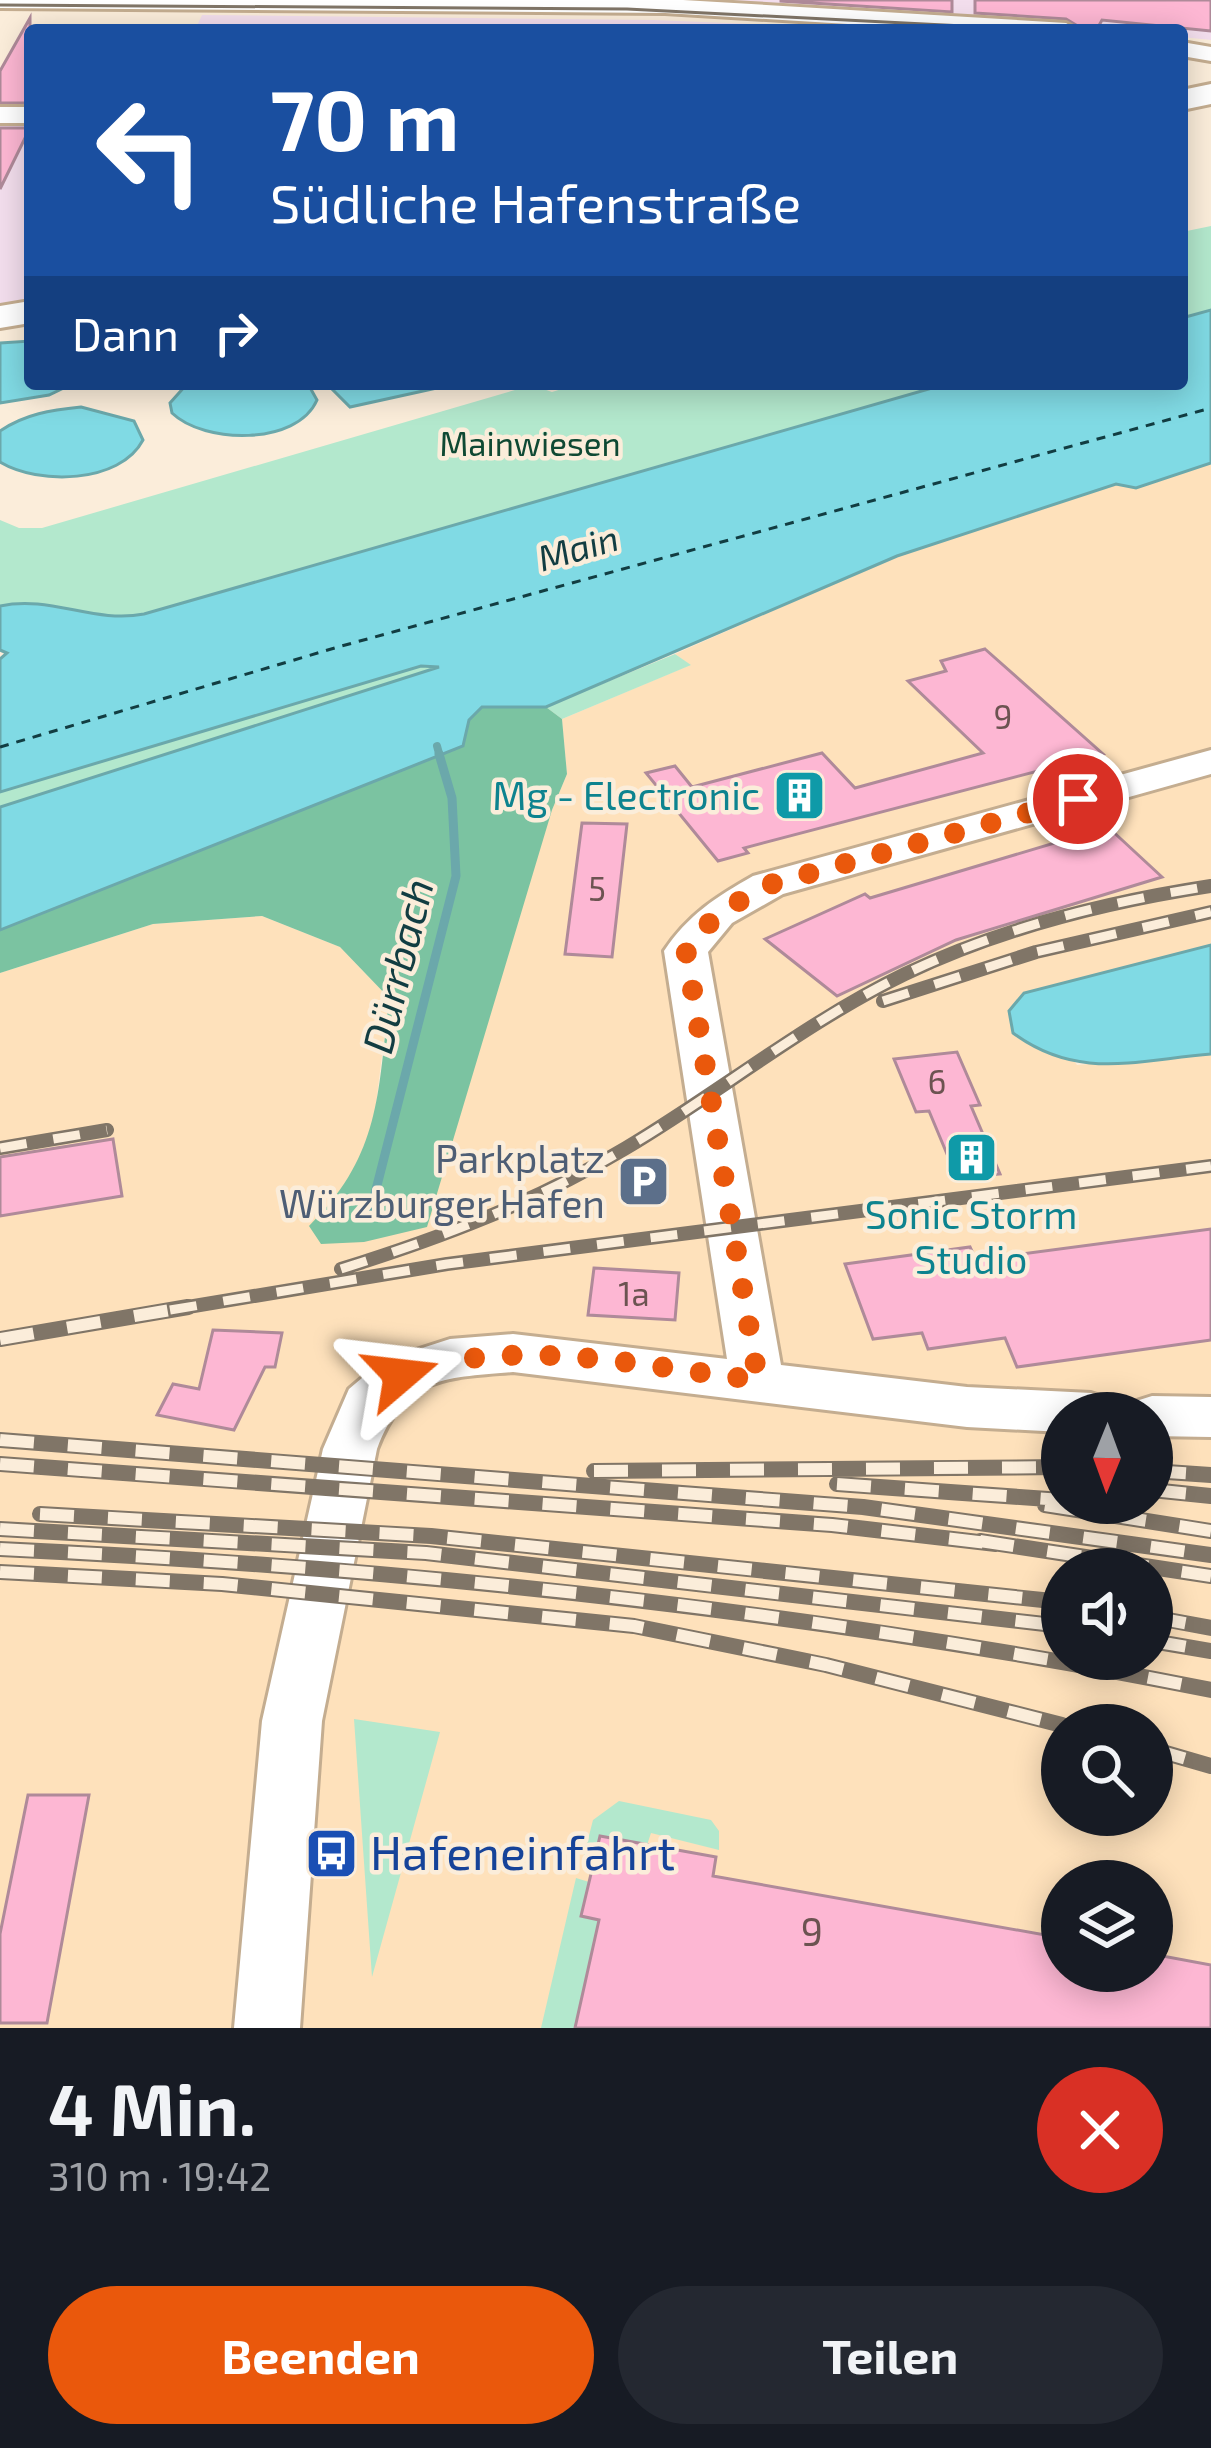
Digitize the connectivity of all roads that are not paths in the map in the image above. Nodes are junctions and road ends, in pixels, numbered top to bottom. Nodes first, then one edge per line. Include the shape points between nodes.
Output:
1 (0, 5) edge
2 (265, 7) edge
3 (429, 8) edge
4 (930, 24) edge
5 (1211, 762) edge
6 (758, 1380) junction
7 (1041, 1411) edge
8 (1173, 1417) edge
9 (1211, 1418) edge
10 (267, 2028) edge

1 - 2 street
2 - 3 street
3 - 4 street
5 - 6 street via 768,885 717,914 686,951
6 - 7 street
6 - 10 street via 512,1353 450,1358 401,1375 368,1402 350,1449 292,1720
8 - 9 street

